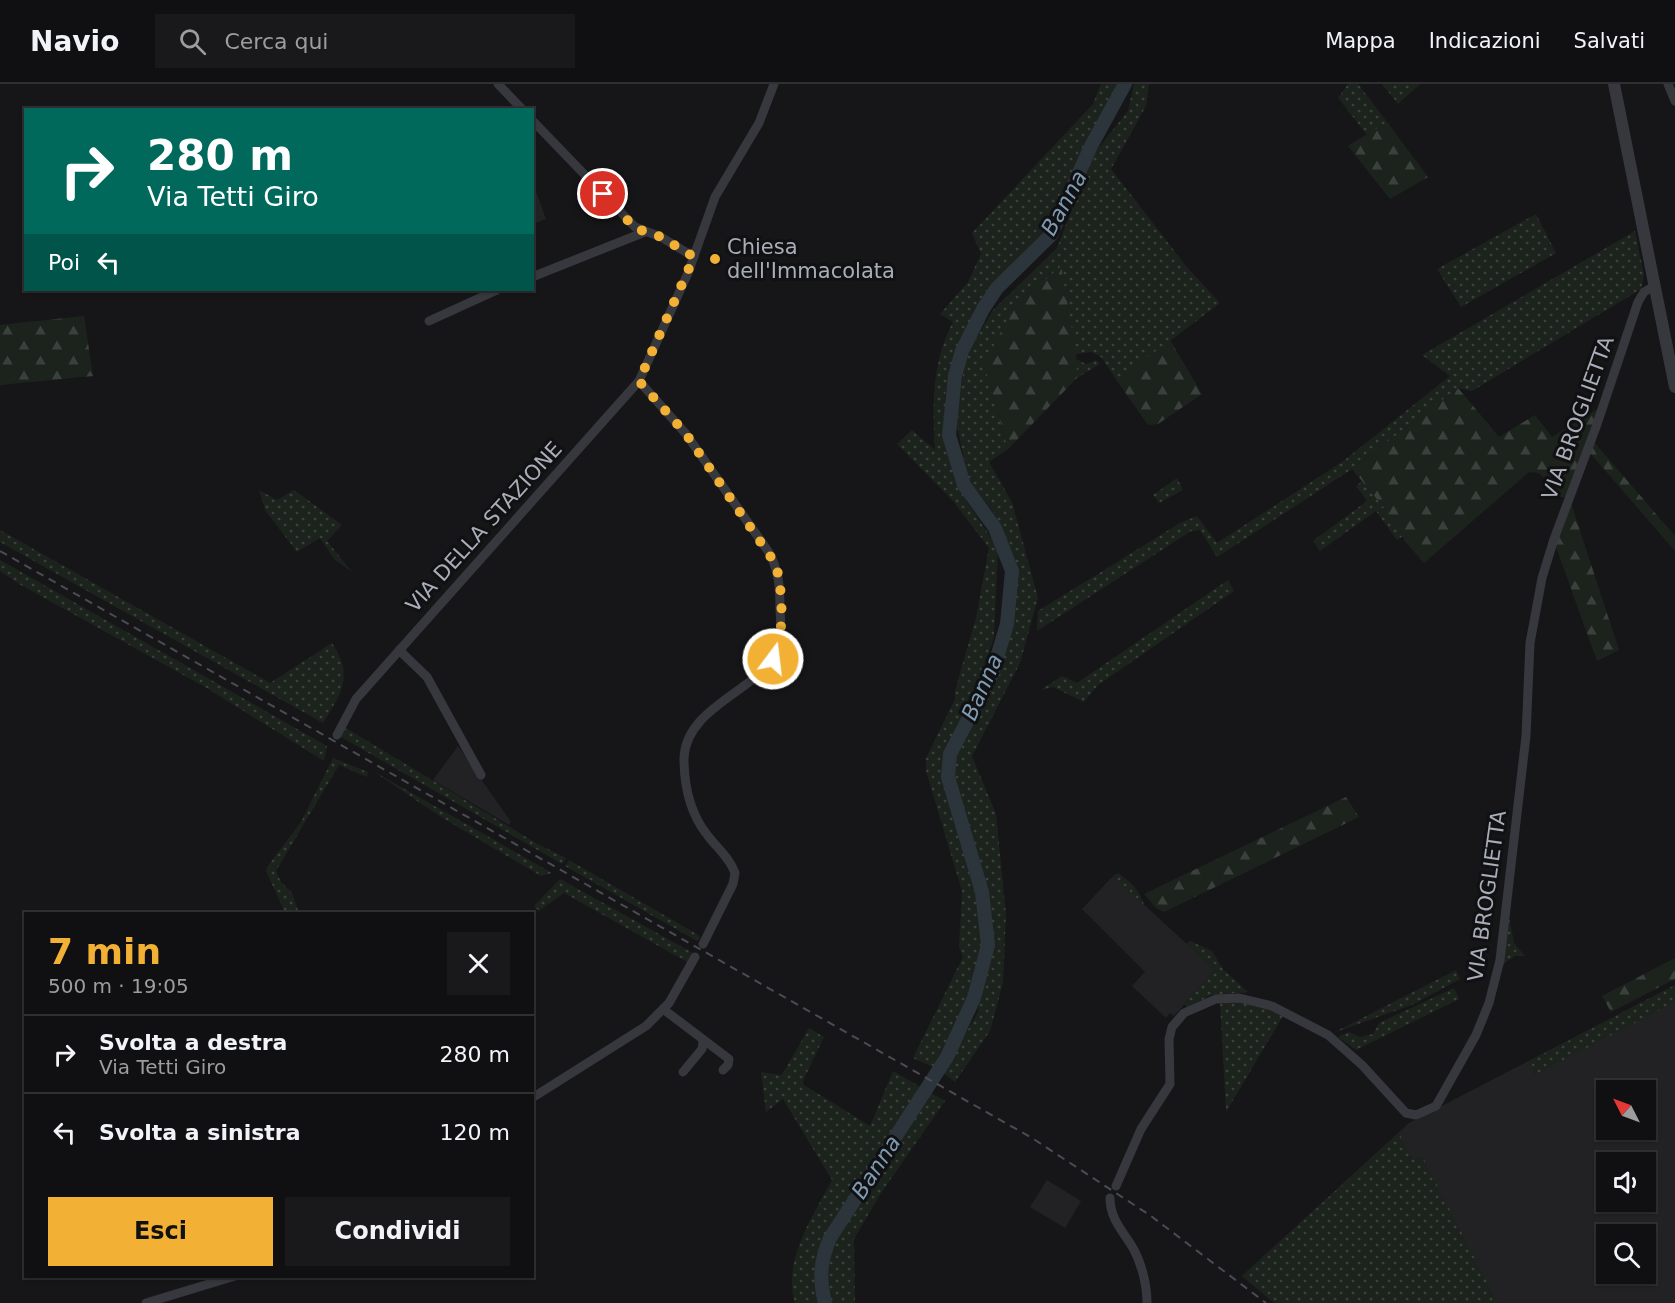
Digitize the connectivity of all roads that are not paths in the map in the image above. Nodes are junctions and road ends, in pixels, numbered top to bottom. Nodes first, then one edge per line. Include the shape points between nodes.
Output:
1 (498, 84) edge
2 (774, 84) edge
3 (1614, 84) edge
4 (1668, 84) edge
5 (1675, 101) edge
6 (521, 108) edge
7 (534, 122) edge
8 (645, 232) junction
9 (694, 257) junction
10 (534, 276) edge
11 (1654, 286) junction
12 (495, 291) edge
13 (429, 321) dead end
14 (639, 381) junction
15 (1675, 387) edge
16 (399, 650) junction
17 (337, 735) dead end
18 (481, 775) dead end
19 (703, 944) dead end
20 (695, 957) dead end
21 (663, 1009) junction
22 (703, 1042) junction
23 (723, 1070) dead end
24 (683, 1072) dead end
25 (534, 1097) edge
26 (1116, 1186) dead end
27 (1110, 1198) dead end
28 (228, 1278) edge
29 (146, 1303) edge
30 (1147, 1303) edge

1 - 6 street
2 - 9 street, VIA DELLA STAZIONE via 759,123 715,197
3 - 11 street
4 - 5 street
7 - 8 street via 635,228
8 - 9 street
8 - 10 street
9 - 14 street, VIA DELLA STAZIONE
11 - 15 street
11 - 26 street, VIA BROGLIETTA via 1638,302 1542,578 1530,643 1522,770 1497,975 1483,1019 1436,1106 1416,1115 1406,1113 1362,1065 1322,1032 1272,1006 1239,998 1216,999 1184,1013 1172,1027 1170,1084 1141,1129
12 - 13 street
14 - 16 street, VIA DELLA STAZIONE
14 - 19 street via 704,459 768,551 779,579 781,629 777,652 756,676 714,707 685,748 685,773 695,816 735,873
16 - 17 street, VIA DELLA STAZIONE via 356,699
16 - 18 street via 427,677
20 - 21 street
21 - 22 street
21 - 25 street via 607,1053
22 - 23 street via 729,1059
22 - 24 street via 702,1049
27 - 30 street via 1113,1217 1135,1251
28 - 29 street

